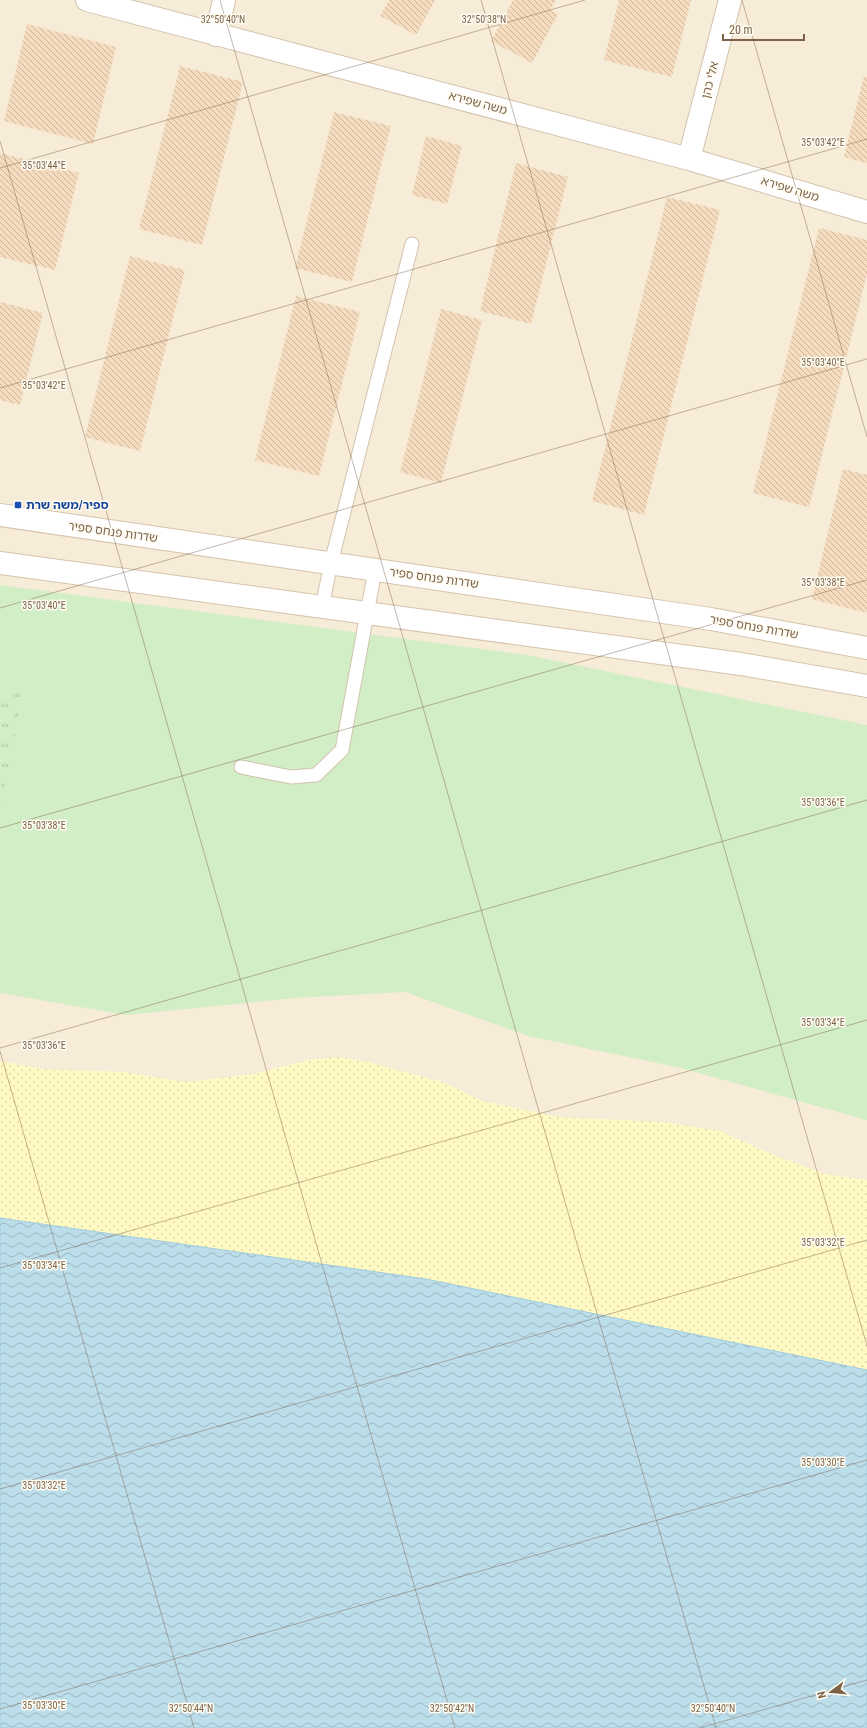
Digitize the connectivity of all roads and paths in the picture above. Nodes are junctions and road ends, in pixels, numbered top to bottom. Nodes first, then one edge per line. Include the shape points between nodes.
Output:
1 (87, 0) edge
2 (224, 0) edge
3 (730, 0) edge
4 (216, 35) junction
5 (690, 159) junction
6 (867, 212) edge
7 (412, 244) dead end
8 (0, 515) edge
9 (0, 563) edge
10 (331, 563) junction
11 (375, 570) junction
12 (322, 607) junction
13 (366, 614) junction
14 (867, 648) edge
15 (867, 686) edge
16 (241, 767) dead end

1 - 4 street, משה שפירא
2 - 4 street
3 - 5 street, אלי כהן
4 - 5 street, משה שפירא
5 - 6 street, משה שפירא
7 - 10 lane
8 - 10 street, שדרות פנחס ספיר
9 - 12 street
10 - 11 street, שדרות פנחס ספיר
10 - 12 lane
11 - 13 lane
11 - 14 street, שדרות פנחס ספיר via 711,619
12 - 13 street
13 - 15 street via 741,664
13 - 16 lane via 342,750 316,775 291,777

